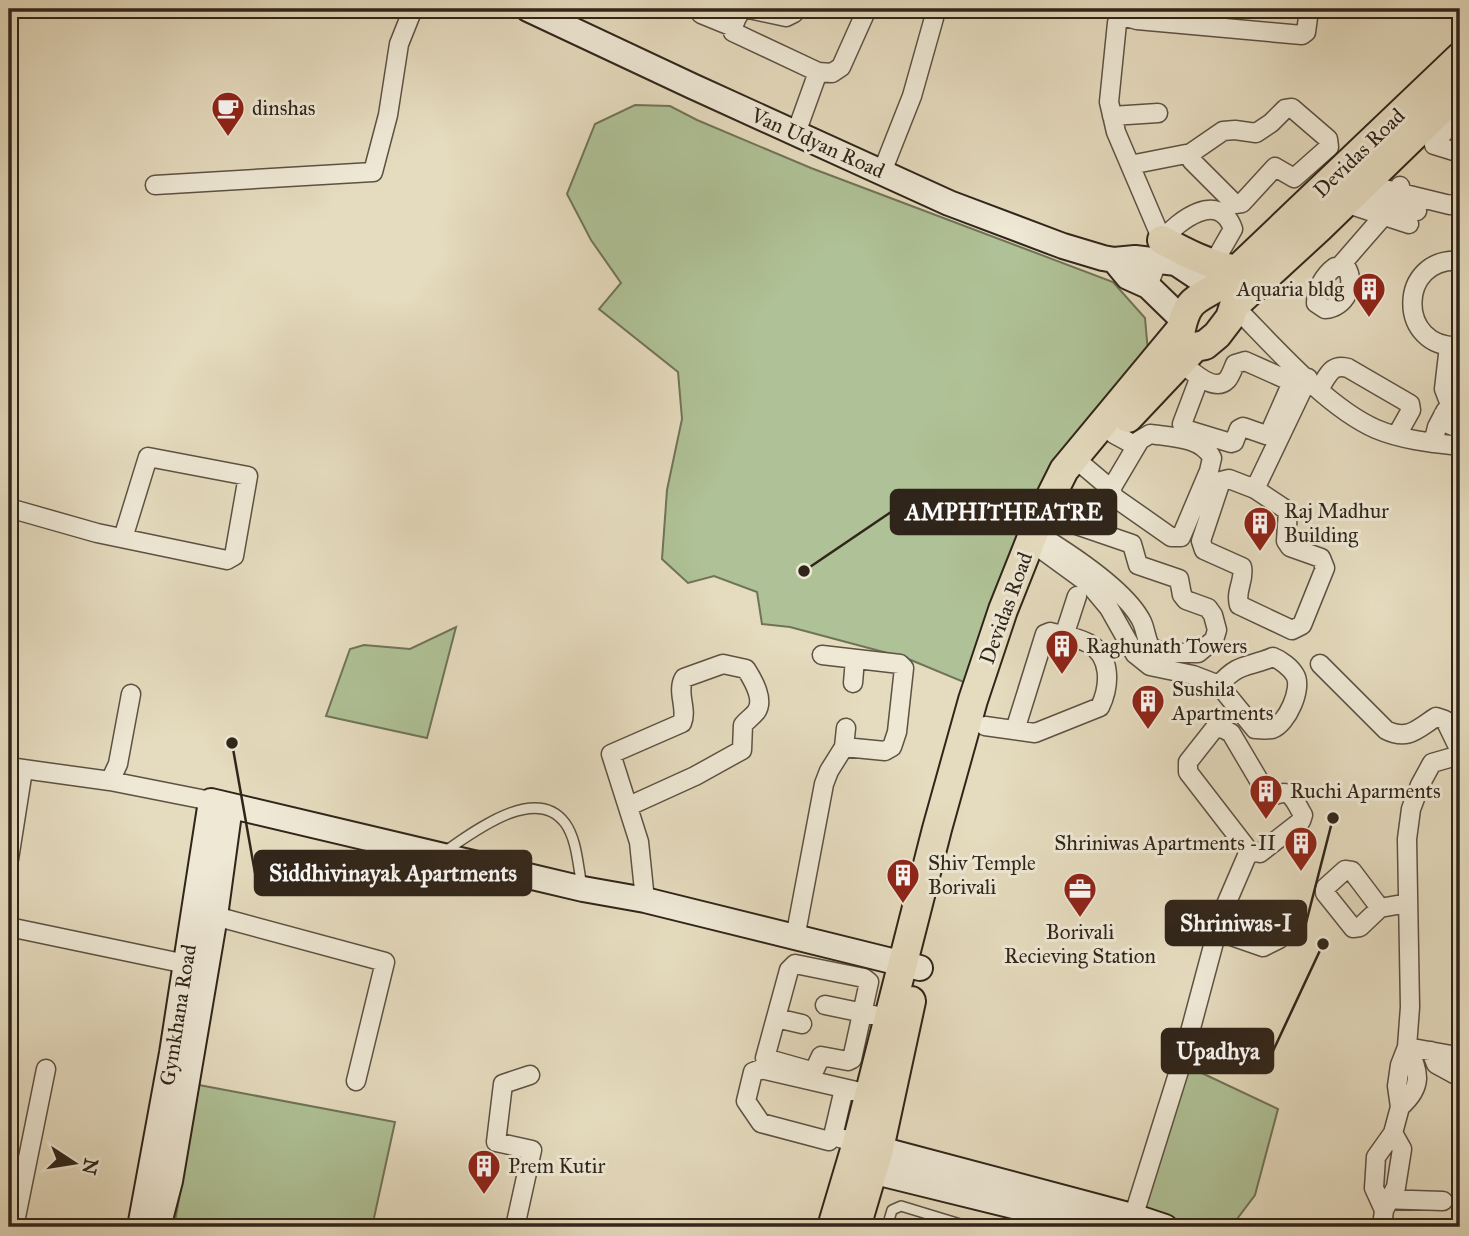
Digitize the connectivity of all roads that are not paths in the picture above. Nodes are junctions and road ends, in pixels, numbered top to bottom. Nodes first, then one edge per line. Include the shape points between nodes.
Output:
1 (413, 9) edge
2 (528, 9) edge
3 (747, 9) edge
4 (795, 9) edge
5 (867, 9) edge
6 (1307, 9) edge
7 (1120, 12) edge
8 (701, 14) dead end
9 (934, 18) dead end
10 (733, 27) junction
11 (1460, 57) edge
12 (818, 72) junction
13 (1158, 113) dead end
14 (1450, 113) edge
15 (1112, 116) junction
16 (796, 133) junction
17 (1191, 153) junction
18 (1460, 153) edge
19 (1130, 165) junction
20 (882, 172) junction
21 (155, 185) dead end
22 (1358, 190) junction
23 (1394, 200) junction
24 (1459, 204) edge
25 (1413, 217) dead end
26 (1160, 250) junction
27 (1114, 260) junction
28 (1460, 261) edge
29 (1340, 266) dead end
30 (1220, 282) junction
31 (1148, 286) junction
32 (1454, 346) edge
33 (1188, 347) junction
34 (1305, 380) junction
35 (1447, 423) edge
36 (1397, 435) junction
37 (1125, 440) junction
38 (1460, 446) edge
39 (1085, 467) junction
40 (1111, 489) junction
41 (1255, 489) junction
42 (9, 508) edge
43 (1090, 530) junction
44 (1051, 537) junction
45 (123, 538) junction
46 (1080, 561) junction
47 (1077, 596) dead end
48 (1064, 636) junction
49 (822, 655) dead end
50 (855, 659) junction
51 (1320, 664) dead end
52 (853, 683) dead end
53 (1219, 685) junction
54 (131, 694) dead end
55 (985, 726) junction
56 (846, 728) dead end
57 (1015, 730) junction
58 (844, 747) junction
59 (1460, 753) edge
60 (16, 769) edge
61 (110, 781) junction
62 (221, 804) junction
63 (629, 806) junction
64 (1249, 851) junction
65 (439, 855) junction
66 (9, 859) edge
67 (583, 889) junction
68 (645, 900) junction
69 (1408, 903) junction
70 (1380, 908) dead end
71 (215, 916) junction
72 (9, 928) edge
73 (1290, 929) dead end
74 (1216, 931) junction
75 (795, 938) junction
76 (186, 964) junction
77 (911, 966) junction
78 (825, 1004) dead end
79 (875, 1015) junction
80 (776, 1018) junction
81 (802, 1024) dead end
82 (1407, 1047) junction
83 (1431, 1051) junction
84 (1457, 1056) dead end
85 (46, 1069) dead end
86 (530, 1075) dead end
87 (1458, 1076) dead end
88 (356, 1081) dead end
89 (857, 1091) junction
90 (858, 1153) junction
91 (1443, 1201) dead end
92 (1384, 1209) edge
93 (1131, 1222) edge
94 (14, 1227) edge
95 (140, 1227) edge
96 (158, 1227) edge
97 (515, 1227) edge
98 (832, 1227) edge
99 (856, 1227) edge
100 (887, 1227) edge
101 (970, 1227) edge
102 (1099, 1227) edge
103 (1165, 1227) edge

1 - 21 street via 399,44 373,172
2 - 16 street, Van Udyan Road
3 - 4 street via 786,17
3 - 10 street via 741,11
5 - 12 street via 841,68
6 - 7 street via 1302,35 1137,20
7 - 15 street via 1109,102
8 - 10 street
9 - 20 street via 912,96
10 - 12 street via 733,32
11 - 30 main road, Devidas Road
12 - 16 street
13 - 15 street
14 - 18 street via 1434,145
14 - 22 main road, Devidas Road
15 - 19 street
16 - 20 street, Van Udyan Road
17 - 17 street via 1223,131 1256,132 1292,108 1328,139 1329,147 1294,178 1275,167 1242,203 1235,204 1192,161
17 - 19 street
19 - 26 street
20 - 27 street, Van Udyan Road via 949,203
22 - 23 street
22 - 23 street
22 - 30 main road, Devidas Road
23 - 24 street via 1451,199
23 - 25 street
23 - 29 street
26 - 27 street, Van Udyan Road
26 - 30 main road
26 - 30 street via 1189,215 1209,209 1221,212 1233,229
26 - 31 street
27 - 31 street, Van Udyan Road via 1128,277
28 - 32 street via 1431,268 1418,281 1412,298 1413,315 1421,331 1435,342
30 - 33 main road, Devidas Road via 1185,312
30 - 33 main road, Devidas Road via 1230,318 1205,345
30 - 34 street
31 - 33 street, Van Udyan Road
32 - 35 street via 1444,388 1449,402
33 - 34 street via 1221,383 1235,364 1245,361
33 - 34 street via 1182,424 1185,429 1231,443 1239,429 1270,432
33 - 37 main road, Devidas Road
33 - 77 main road, Devidas Road via 1064,470 1038,522 973,700
34 - 36 street via 1351,415
34 - 36 street via 1338,365 1410,404
34 - 41 street
35 - 36 street
35 - 38 street
37 - 39 main road, Devidas Road
37 - 40 street
37 - 40 street via 1140,440 1150,434 1191,441 1204,446 1212,458 1209,471 1181,537 1171,537 1114,497
39 - 40 street
39 - 44 main road, Devidas Road
41 - 41 street via 1228,479 1221,481 1201,541 1204,550 1242,567 1239,605 1293,630 1302,625 1325,568 1321,558 1290,547 1286,541 1288,511
42 - 45 street
43 - 44 street
43 - 46 street
43 - 46 street via 1132,544 1138,565 1179,579 1186,600 1208,608 1213,615 1214,640 1198,653 1151,648 1136,614
44 - 46 street
44 - 53 street via 1109,608 1135,654 1150,666
44 - 55 main road, Devidas Road via 1013,634
45 - 45 street via 231,559 248,476 148,457
47 - 48 street
48 - 57 street via 1045,634
48 - 57 street via 1089,643 1103,657 1108,669 1104,700 1100,707 1035,733
49 - 50 street
50 - 52 street
50 - 58 street via 904,668 897,732 892,747 885,751
51 - 59 street via 1386,730 1405,735 1441,717
53 - 53 street via 1255,729 1272,729 1287,719 1298,685 1296,675 1273,657 1253,666 1242,665
54 - 61 street via 118,764
55 - 57 street
55 - 77 main road, Devidas Road
56 - 58 street
58 - 75 street via 824,783
59 - 69 street via 1432,763 1411,808
60 - 61 street
60 - 66 street
61 - 62 street
62 - 65 street
62 - 71 street, Gymkhana Road
62 - 76 street, Gymkhana Road
63 - 63 street via 611,754 682,723 684,678 723,664 746,669 759,705 743,725 743,748
63 - 68 street via 639,842
64 - 64 street via 1260,853 1303,815 1290,795 1267,794 1231,733 1214,729 1188,762 1188,772
64 - 74 street
65 - 67 street
65 - 67 lane via 493,819 538,809 556,814 565,824
67 - 68 street
68 - 75 street
69 - 70 street
69 - 82 street
71 - 88 street via 385,962
71 - 96 street, Gymkhana Road via 170,1181
72 - 76 street
73 - 74 street via 1263,947
74 - 93 street via 1183,1058
75 - 77 street
76 - 95 street, Gymkhana Road
77 - 79 main road, Devidas Road
77 - 90 main road, Devidas Road
78 - 79 street
79 - 80 street via 869,982 864,978 795,964 789,970
79 - 80 street via 852,1059 821,1055 811,1071 765,1058
79 - 89 main road, Devidas Road
80 - 81 street
82 - 83 street
82 - 92 street via 1396,1086 1400,1107 1393,1133 1377,1157 1374,1188
83 - 84 street
83 - 87 street via 1436,1064
85 - 94 street
86 - 97 street via 503,1084 496,1142 532,1150
89 - 90 main road, Devidas Road
89 - 90 street via 761,1069 753,1072 746,1101 761,1123
90 - 93 street
90 - 98 main road, Devidas Road
90 - 99 main road, Devidas Road
90 - 102 street
91 - 92 street
93 - 103 street
100 - 101 lane via 892,1210 901,1206

